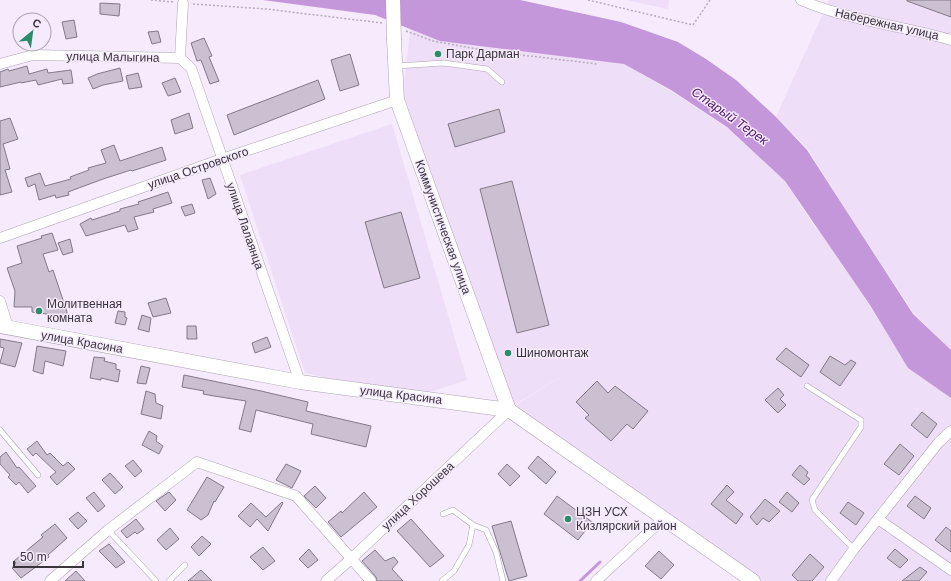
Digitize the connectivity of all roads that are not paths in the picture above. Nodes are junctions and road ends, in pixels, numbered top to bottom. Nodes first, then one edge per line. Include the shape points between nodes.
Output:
1 (393, 0) edge
2 (801, 0) edge
3 (183, 3) road end
4 (951, 40) edge
5 (180, 58) junction
6 (0, 64) edge
7 (395, 66) junction
8 (502, 82) dead end
9 (397, 100) junction
10 (222, 159) junction
11 (0, 238) edge
12 (0, 301) edge
13 (4, 326) edge
14 (300, 382) junction
15 (808, 386) dead end
16 (510, 410) junction
17 (0, 430) edge
18 (951, 431) edge
19 (38, 475) dead end
20 (443, 514) dead end
21 (664, 518) junction
22 (878, 519) junction
23 (473, 525) junction
24 (108, 530) junction
25 (854, 549) junction
26 (351, 559) junction
27 (184, 565) dead end
28 (951, 570) edge
29 (50, 581) edge
30 (156, 581) edge
31 (169, 581) edge
32 (326, 581) edge
33 (371, 581) edge
34 (442, 581) edge
35 (503, 581) edge
36 (596, 581) edge
37 (753, 581) edge
38 (831, 581) edge

1 - 7 street, Коммунистическая улица, bridge via 399,35
2 - 4 street, Набережная улица via 865,20
3 - 5 street
5 - 6 street, улица Малыгина via 33,55
5 - 10 street, улица Лалаянца via 191,68
7 - 8 lane via 444,63 487,69
7 - 9 street, Коммунистическая улица
9 - 10 street, улица Островского
9 - 16 street, Коммунистическая улица
10 - 11 street, улица Островского
10 - 14 street, улица Лалаянца
12 - 13 street
13 - 14 street, улица Красина
14 - 16 street, улица Красина
15 - 25 lane via 861,420 861,427 812,500 815,510
16 - 21 street, улица Красина
16 - 26 street, улица Хорошева
17 - 19 lane
18 - 22 street via 939,442
20 - 23 lane via 453,510
21 - 36 street
21 - 37 street, улица Красина
22 - 25 street
22 - 28 street
23 - 34 lane via 469,545 454,571
23 - 35 lane via 486,530 496,552
24 - 26 street via 197,462 296,496
24 - 29 street
24 - 30 lane
25 - 38 street
26 - 32 street, улица Хорошева
26 - 33 street
27 - 31 lane

